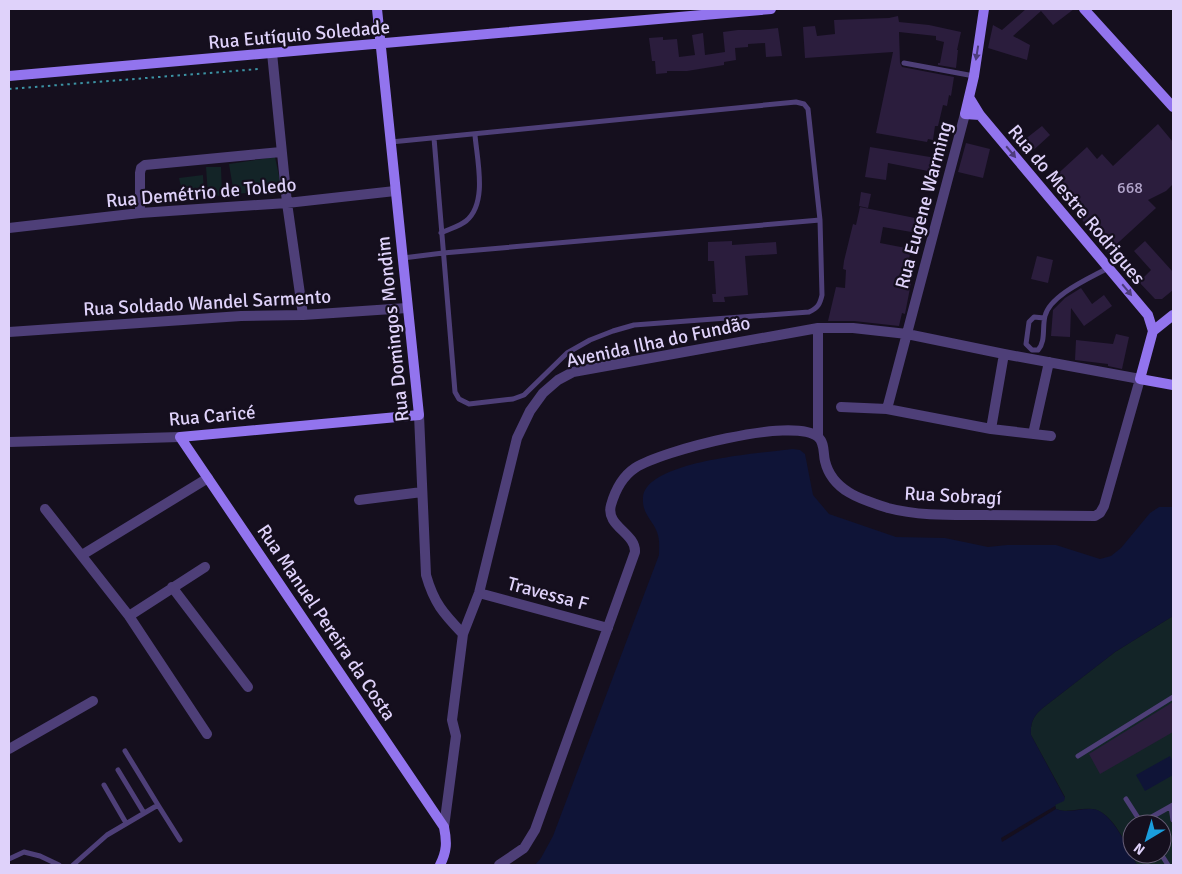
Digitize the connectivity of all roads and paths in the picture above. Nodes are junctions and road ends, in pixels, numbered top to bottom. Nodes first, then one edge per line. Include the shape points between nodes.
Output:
1 (376, 9) edge
2 (771, 9) edge
3 (984, 9) edge
4 (1084, 9) edge
5 (380, 44) junction
6 (272, 53) junction
7 (904, 63) dead end
8 (259, 69) dead end
9 (9, 76) edge
10 (974, 76) junction
11 (9, 89) edge
12 (969, 97) junction
13 (1173, 107) edge
14 (965, 114) junction
15 (980, 115) junction
16 (474, 134) junction
17 (434, 138) junction
18 (390, 142) junction
19 (281, 152) junction
20 (395, 191) junction
21 (287, 203) junction
22 (140, 213) junction
23 (820, 220) junction
24 (9, 228) edge
25 (441, 233) junction
26 (443, 253) junction
27 (402, 258) junction
28 (1108, 268) junction
29 (408, 308) junction
30 (304, 315) junction
31 (1148, 315) junction
32 (1044, 318) junction
33 (1169, 318) edge
34 (818, 328) junction
35 (9, 332) edge
36 (1153, 332) junction
37 (907, 334) junction
38 (1004, 354) junction
39 (1049, 362) junction
40 (1140, 379) junction
41 (1173, 385) edge
42 (842, 407) dead end
43 (887, 409) junction
44 (419, 415) junction
45 (990, 429) junction
46 (1033, 434) junction
47 (1051, 436) dead end
48 (180, 437) junction
49 (818, 437) junction
50 (9, 442) edge
51 (208, 478) junction
52 (422, 492) junction
53 (359, 500) dead end
54 (45, 509) dead end
55 (82, 555) junction
56 (205, 567) dead end
57 (172, 587) junction
58 (479, 593) junction
59 (128, 616) junction
60 (608, 628) junction
61 (463, 634) junction
62 (248, 687) dead end
63 (1173, 697) edge
64 (93, 701) dead end
65 (207, 734) dead end
66 (9, 749) edge
67 (125, 751) dead end
68 (1078, 756) dead end
69 (118, 770) dead end
70 (104, 785) dead end
71 (1126, 799) dead end
72 (158, 805) junction
73 (1172, 806) edge
74 (144, 813) junction
75 (1135, 814) edge
76 (1158, 814) edge
77 (1173, 820) edge
78 (126, 823) junction
79 (444, 827) junction
80 (180, 840) dead end
81 (9, 859) edge
82 (59, 865) edge
83 (73, 865) edge
84 (440, 865) edge
85 (499, 865) edge

1 - 5 street, Rua Domingos Mondim
2 - 5 street, Rua Eutíquio Soledade
3 -> 10 street, Rua Eugene Warming
4 - 13 street
5 - 6 street, Rua Eutíquio Soledade
5 - 18 street, Rua Domingos Mondim
6 - 9 street, Rua Eutíquio Soledade
6 - 19 street
7 - 10 lane
8 - 11 path
10 - 12 street, Rua Eugene Warming
12 - 14 street, Rua Eugene Warming
12 - 15 street, Rua do Mestre Rodrigues
14 - 15 street
14 - 37 street, Rua Eugene Warming
15 -> 28 street, Rua do Mestre Rodrigues
16 - 17 lane
16 - 23 lane via 796,102 808,109
16 - 25 lane via 480,193 477,208 466,222
17 - 18 lane
17 - 25 lane
18 - 20 street, Rua Domingos Mondim
19 - 21 street
19 - 22 street via 145,165 140,173
20 - 21 street, Rua Demétrio de Toledo
20 - 27 street, Rua Domingos Mondim
21 - 22 street, Rua Demétrio de Toledo
21 - 30 street
22 - 24 street, Rua Demétrio de Toledo
23 - 26 lane
23 - 26 lane via 822,295 816,309 634,325 590,340 568,353 524,395 469,404 459,399 455,392
25 - 26 lane
26 - 27 lane
27 - 29 street, Rua Domingos Mondim
28 -> 31 street, Rua do Mestre Rodrigues
28 - 32 lane via 1058,297
29 - 30 street, Rua Soldado Wandel Sarmento
29 - 44 street, Rua Domingos Mondim
30 - 35 street, Rua Soldado Wandel Sarmento via 240,316
31 - 33 street
31 - 36 street, Rua do Mestre Rodrigues
32 - 32 lane via 1034,317 1029,322 1026,344 1032,350 1038,350 1043,342
33 - 36 street
34 - 37 street, Avenida Ilha do Fundão
34 - 49 street, Rua Sobragí
34 - 58 street, Avenida Ilha do Fundão via 573,372 558,380 530,411 517,438
36 - 40 street, Rua Sobragí
37 - 38 street, Avenida Ilha do Fundão
37 - 43 street, Rua Eugene Warming
38 - 39 street, Avenida Ilha do Fundão
38 - 45 street
39 - 40 street, Avenida Ilha do Fundão
39 - 46 street
40 - 41 street
40 - 49 street, Rua Sobragí via 1104,506 1095,516 928,514 888,508 849,493 836,484 828,473 824,449
42 - 43 street
43 - 45 street
44 - 48 street, Rua Caricé
44 - 52 street, Rua Domingos Mondim
45 - 46 street
46 - 47 street
48 - 50 street, Rua Caricé
48 - 51 street, Rua Manuel Pereira da Costa
49 - 60 street via 770,430 649,460 633,469 620,484 610,506 612,520 634,544 636,552
51 - 55 street
51 - 79 street, Rua Manuel Pereira da Costa
52 - 53 street
52 - 61 street, Rua Domingos Mondim via 426,575 432,595
54 - 55 street
55 - 59 street
56 - 57 street
57 - 59 street
57 - 62 street
58 - 60 street, Travessa F
58 - 61 street, Avenida Ilha do Fundão
59 - 65 street
60 - 85 street via 535,830 524,848
61 - 79 street, Avenida Ilha do Fundão via 452,720 456,736
63 - 68 lane
64 - 66 street
67 - 72 lane
69 - 74 lane
70 - 78 lane
71 - 75 lane
72 - 74 lane
72 - 80 lane
73 - 76 lane
73 - 77 lane
74 - 78 lane
78 - 83 lane via 106,835
79 - 84 street via 446,853
81 - 82 lane via 24,852

